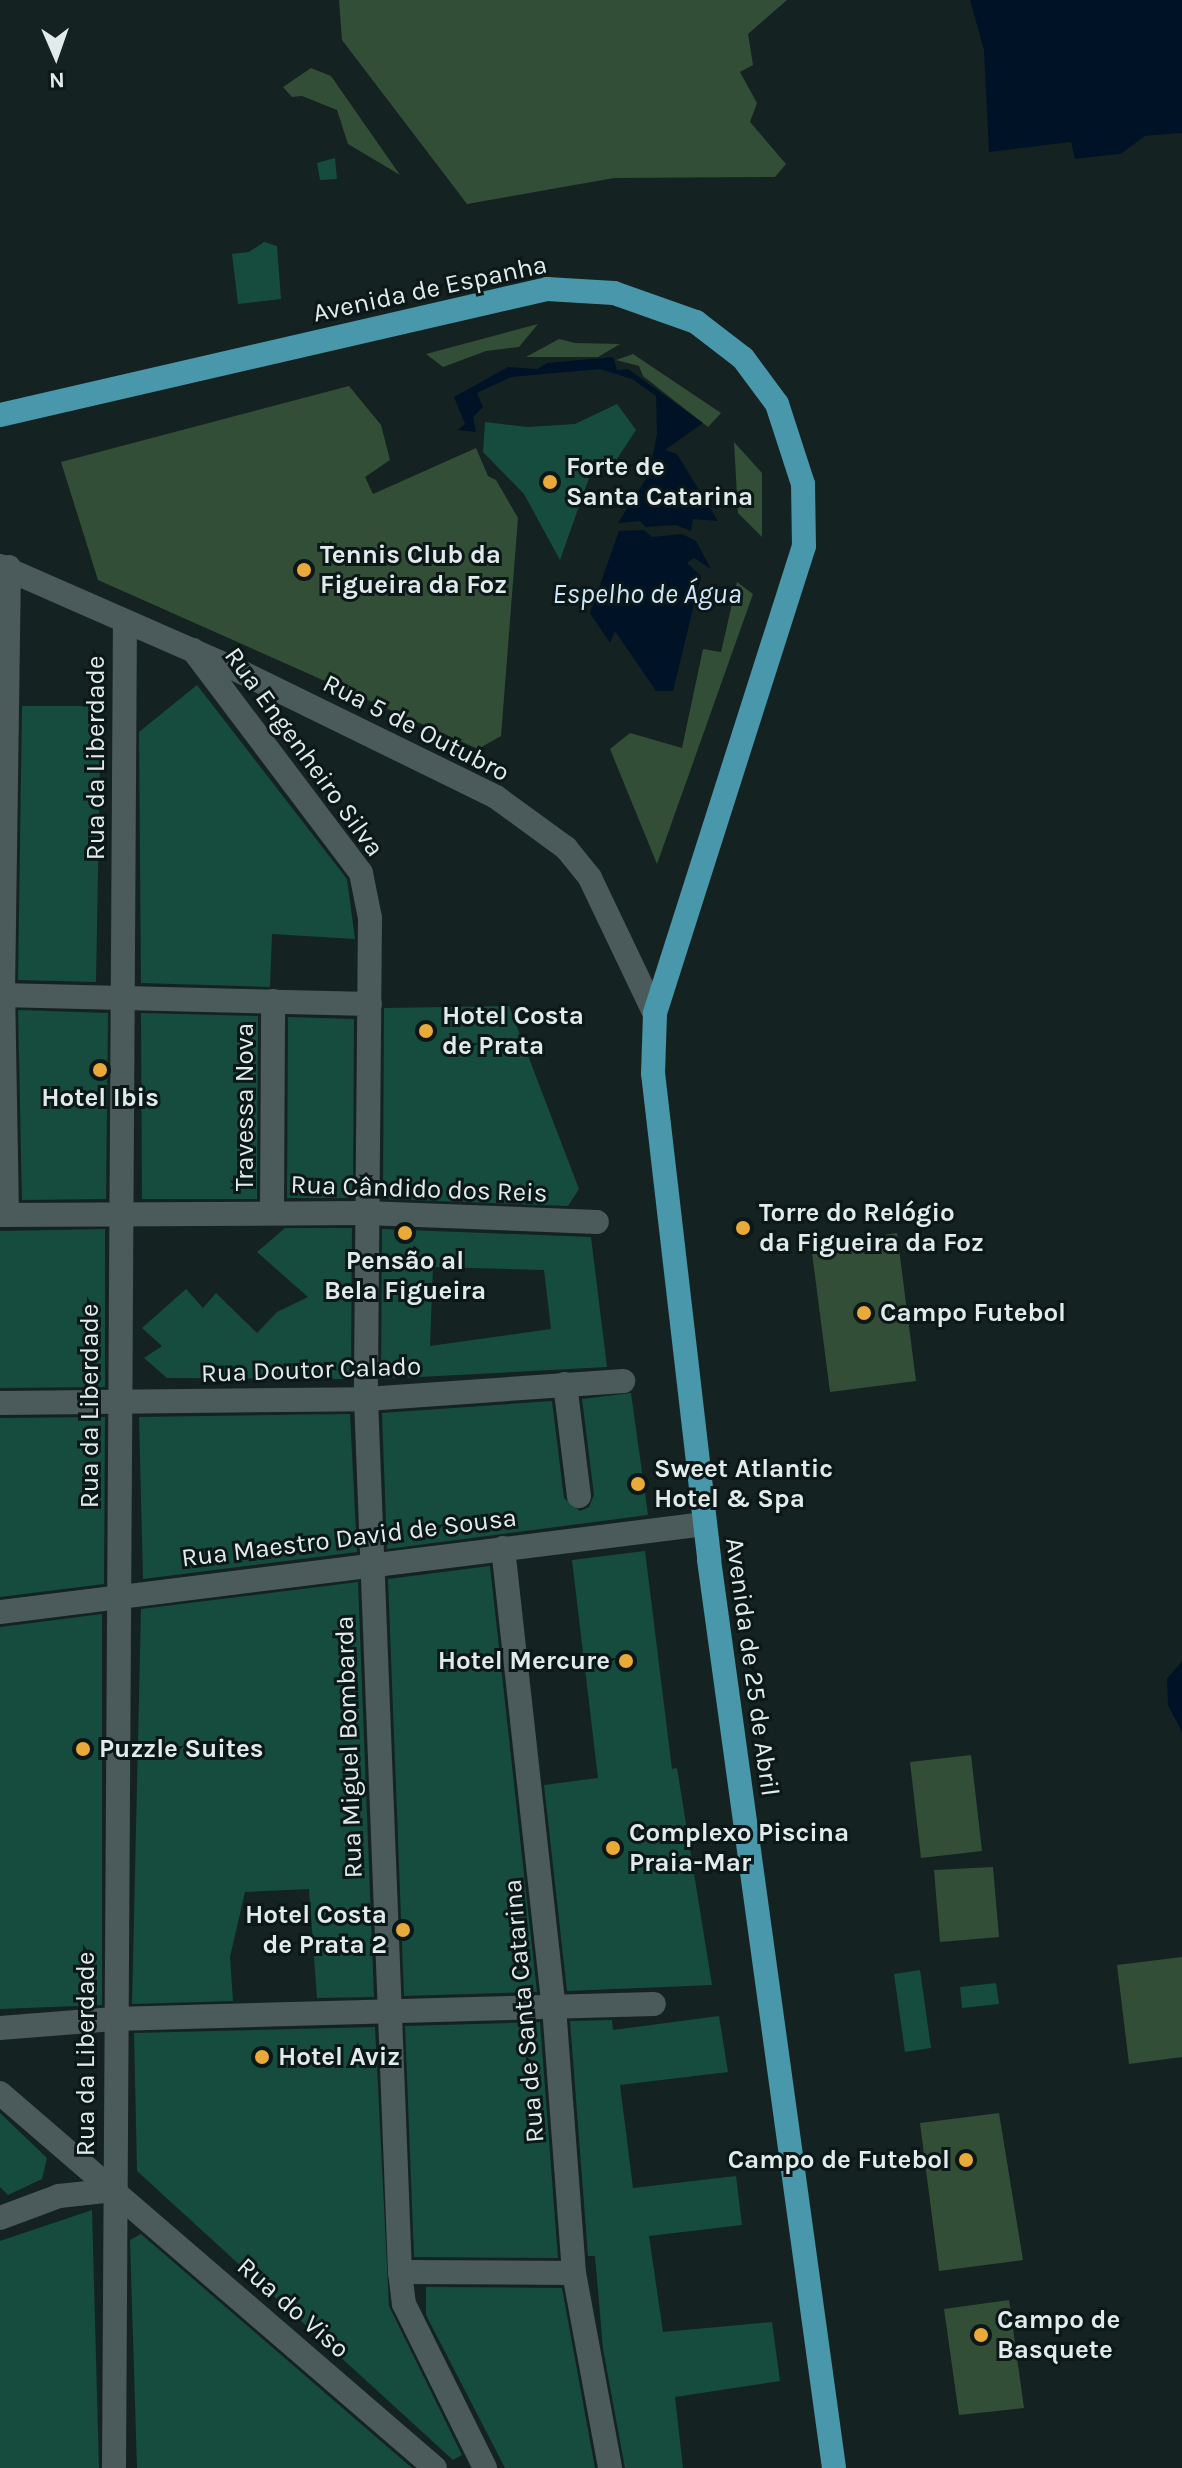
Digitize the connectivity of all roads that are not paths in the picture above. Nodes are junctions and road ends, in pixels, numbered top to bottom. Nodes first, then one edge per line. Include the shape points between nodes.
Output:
1 (0, 415) edge
2 (5, 567) edge
3 (125, 622) junction
4 (193, 650) junction
5 (1, 995) edge
6 (122, 995) junction
7 (273, 1001) junction
8 (370, 1004) junction
9 (655, 1014) junction
10 (118, 1212) junction
11 (272, 1213) junction
12 (365, 1213) junction
13 (4, 1215) edge
14 (597, 1222) dead end
15 (623, 1381) dead end
16 (565, 1384) junction
17 (366, 1399) junction
18 (119, 1402) junction
19 (0, 1403) edge
20 (579, 1496) dead end
21 (705, 1524) junction
22 (503, 1548) junction
23 (370, 1564) junction
24 (118, 1594) junction
25 (0, 1612) edge
26 (654, 2004) dead end
27 (554, 2007) junction
28 (387, 2009) junction
29 (114, 2019) junction
30 (0, 2028) edge
31 (0, 2093) edge
32 (114, 2190) junction
33 (0, 2218) edge
34 (400, 2272) junction
35 (574, 2273) junction
36 (114, 2468) edge
37 (435, 2468) edge
38 (485, 2468) edge
39 (610, 2468) edge
40 (834, 2468) edge

1 - 9 main road, Avenida de Espanha via 547,289 614,293 696,322 743,358 777,404 803,484 804,546
2 - 3 street, Rua Engenheiro Silva
2 - 5 street
3 - 4 street, Rua Engenheiro Silva
3 - 6 street, Rua da Liberdade
4 - 8 street, Rua Engenheiro Silva via 361,873 370,918
4 - 9 street, Rua 5 de Outubro via 490,794 566,848 590,878
5 - 6 street
5 - 13 street
6 - 7 street
6 - 10 street, Rua da Liberdade
7 - 8 street
7 - 11 street, Travessa Nova
8 - 12 street, Rua Miguel Bombarda
9 - 21 main road, Avenida de 25 de Abril via 653,1073
10 - 11 street, Rua Cândido dos Reis
10 - 13 street, Rua Cândido dos Reis
10 - 18 street, Rua da Liberdade
11 - 12 street, Rua Cândido dos Reis
12 - 14 street, Rua Cândido dos Reis
12 - 17 street, Rua Miguel Bombarda
15 - 16 street, Rua Doutor Calado
16 - 17 street, Rua Doutor Calado
16 - 20 street
17 - 18 street, Rua Doutor Calado
17 - 23 street, Rua Miguel Bombarda
18 - 19 street, Rua Doutor Calado
18 - 24 street, Rua da Liberdade
21 - 22 street, Rua Maestro David de Sousa
21 - 40 main road, Avenida de 25 de Abril
22 - 23 street, Rua Maestro David de Sousa
22 - 27 street, Rua de Santa Catarina
23 - 24 street, Rua Maestro David de Sousa
23 - 28 street, Rua Miguel Bombarda
24 - 25 street, Rua Maestro David de Sousa
24 - 29 street, Rua da Liberdade
26 - 27 street
27 - 28 street
27 - 35 street, Rua de Santa Catarina
28 - 29 street
28 - 34 street, Rua Miguel Bombarda
29 - 30 street
29 - 32 street, Rua da Liberdade
31 - 32 street, Rua do Viso
32 - 33 street via 59,2196
32 - 36 street, Rua da Liberdade
32 - 37 street, Rua do Viso
34 - 35 street
34 - 38 street, Rua Miguel Bombarda via 404,2304
35 - 39 street, Rua de Santa Catarina

